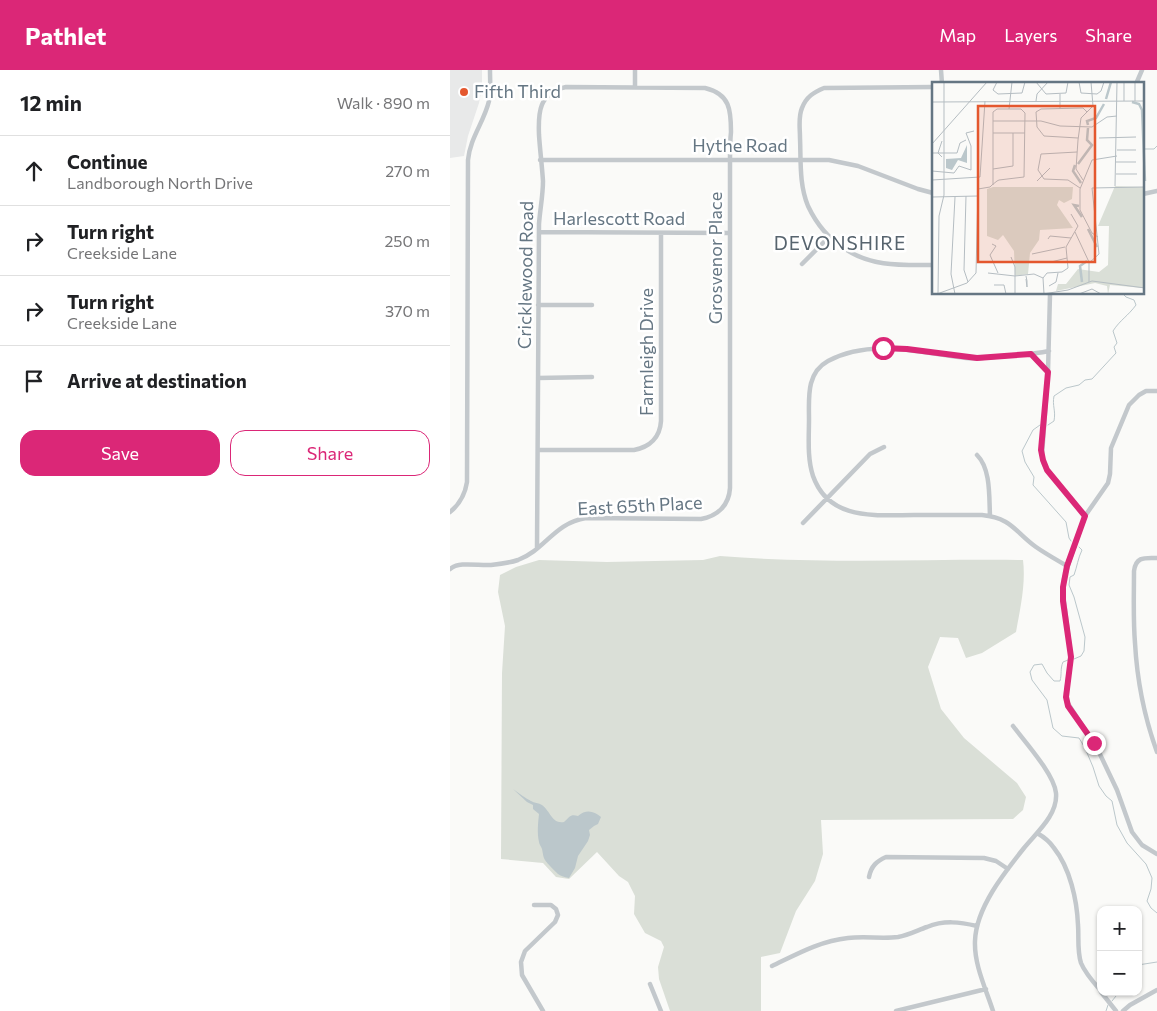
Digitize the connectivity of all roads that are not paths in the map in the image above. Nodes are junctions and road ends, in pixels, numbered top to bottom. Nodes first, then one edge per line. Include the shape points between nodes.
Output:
1 (490, 70) edge
2 (635, 70) edge
3 (1142, 70) edge
4 (1137, 82) edge
5 (635, 87) junction
6 (932, 87) edge
7 (540, 160) junction
8 (730, 160) junction
9 (801, 160) junction
10 (1157, 191) edge
11 (932, 193) edge
12 (1144, 194) edge
13 (538, 232) junction
14 (661, 233) junction
15 (730, 233) junction
16 (829, 236) junction
17 (802, 264) dead end
18 (932, 265) edge
19 (1050, 295) edge
20 (538, 305) junction
21 (592, 305) dead end
22 (1049, 351) junction
23 (1031, 354) junction
24 (1048, 372) junction
25 (592, 377) dead end
26 (538, 378) junction
27 (1157, 391) edge
28 (884, 447) dead end
29 (538, 450) junction
30 (977, 455) dead end
31 (827, 498) junction
32 (452, 510) edge
33 (722, 510) joint
34 (990, 516) junction
35 (1085, 516) junction
36 (803, 522) dead end
37 (537, 548) junction
38 (1157, 558) edge
39 (1067, 566) junction
40 (450, 569) edge
41 (1013, 726) dead end
42 (1157, 752) edge
43 (1037, 833) junction
44 (1157, 854) edge
45 (1008, 869) junction
46 (869, 877) dead end
47 (534, 904) dead end
48 (977, 926) junction
49 (772, 966) dead end
50 (650, 984) dead end
51 (1097, 987) edge
52 (986, 989) junction
53 (1157, 990) edge
54 (1104, 996) edge
55 (543, 1011) edge
56 (661, 1011) edge
57 (896, 1011) edge
58 (994, 1011) edge
59 (1116, 1011) edge
60 (1123, 1011) edge

1 - 32 street via 489,101 471,144 468,160 467,482 462,498
2 - 5 street
3 - 4 street
5 - 7 street, Cricklewood Road via 566,87 553,92 544,100 539,113
5 - 8 street, Grosvenor Place via 706,88 718,93 731,112
6 - 9 street via 828,88 817,91 807,98 800,112
7 - 8 street, Hythe Road
7 - 13 street, Cricklewood Road via 543,184
8 - 9 street, Hythe Road
8 - 15 street, Grosvenor Place
9 - 11 street, Hythe Road via 829,160 858,166
9 - 16 street via 806,200 814,218
10 - 12 street
13 - 14 street, Harlescott Road
13 - 20 street, Cricklewood Road
14 - 15 street, Harlescott Road
14 - 29 street, Farmleigh Drive via 661,423 658,434 647,446 634,450
15 - 33 street, Grosvenor Place via 730,488
16 - 17 street
16 - 18 street via 839,246 869,261 892,265
19 - 22 street
20 - 21 street
20 - 26 street, Cricklewood Road
22 - 23 street
22 - 24 street
23 - 24 street
23 - 31 street via 977,358 883,348 848,354 828,362 814,374 809,389 811,470
24 - 35 street via 1041,450 1043,460 1049,473
25 - 26 street
26 - 29 street, Cricklewood Road
27 - 35 street via 1139,395 1129,406 1112,446 1108,483
28 - 31 street via 870,454
29 - 37 street, Cricklewood Road
30 - 34 street via 986,471
31 - 34 street via 845,510 865,515
31 - 36 street
33 - 37 street, East 65th Place via 701,519 586,518 563,526
34 - 39 street via 1011,525 1035,546
35 - 39 street
37 - 40 street, East 65th Place via 520,559 505,563 458,565
38 - 42 street via 1143,558 1134,571 1135,648 1144,706
39 - 44 street via 1063,597 1071,657 1067,702 1097,748 1132,832 1142,845
41 - 43 street via 1046,770 1055,790 1052,812
43 - 45 street
43 - 51 street via 1056,850 1066,871 1076,905 1080,960
45 - 46 street via 984,858 890,857 874,864
45 - 48 street via 986,902
47 - 55 street via 552,905 558,915 555,922 525,951 521,962 522,974
48 - 49 street via 946,922 898,937 836,940 813,946
48 - 52 street via 976,956
50 - 56 street
52 - 57 street
52 - 58 street
53 - 60 street
54 - 59 street

